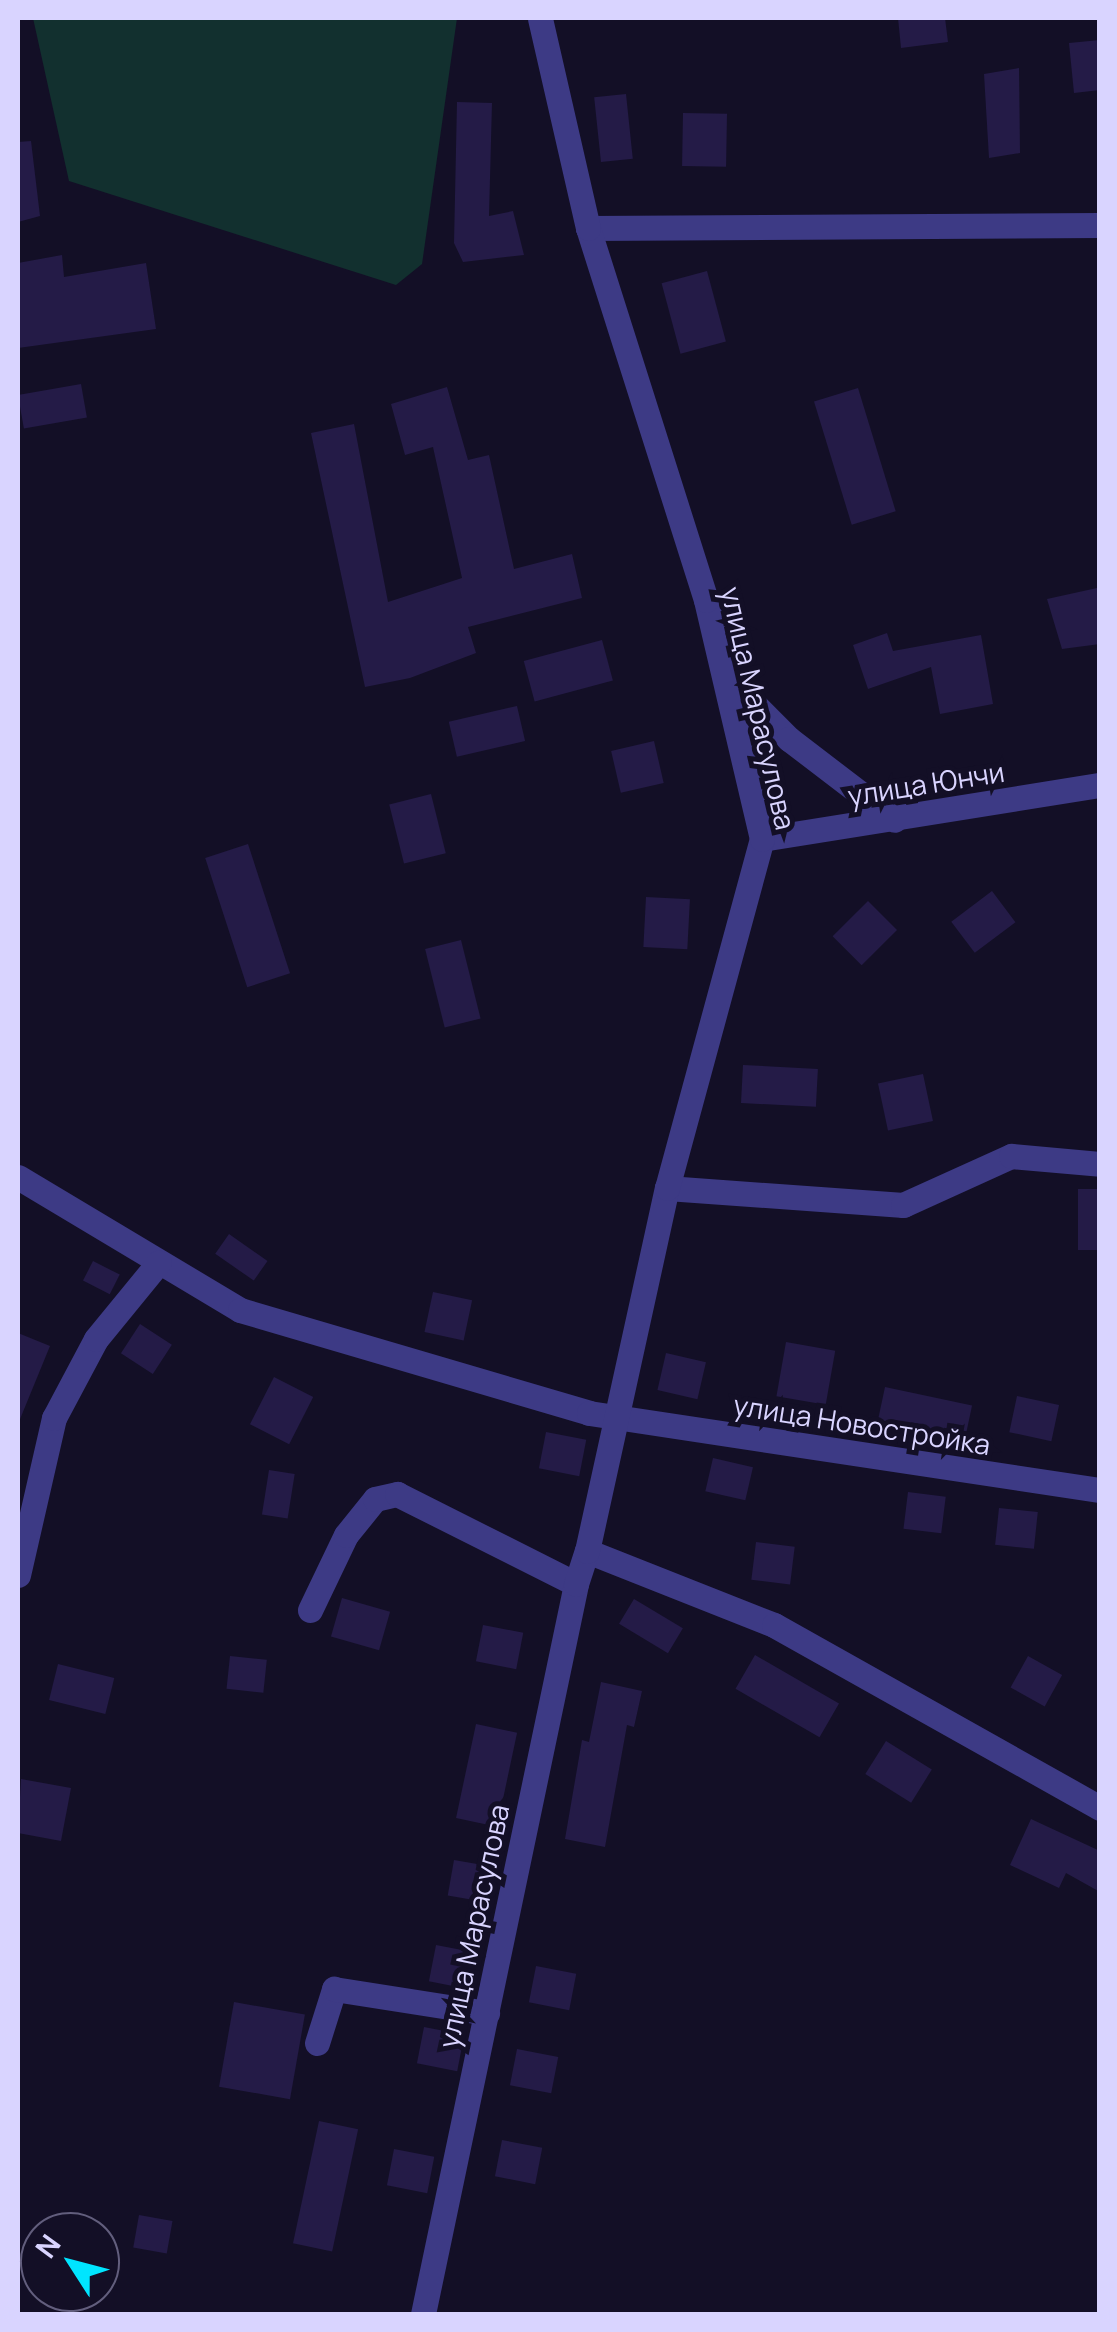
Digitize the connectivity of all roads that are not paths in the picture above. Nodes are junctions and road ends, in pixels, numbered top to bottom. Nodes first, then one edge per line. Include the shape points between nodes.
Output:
1 (540, 18) edge
2 (1100, 225) edge
3 (588, 228) junction
4 (726, 675) junction
5 (1100, 785) edge
6 (895, 820) junction
7 (762, 839) junction
8 (1100, 1164) edge
9 (18, 1177) edge
10 (667, 1188) junction
11 (159, 1262) junction
12 (616, 1416) junction
13 (1100, 1490) edge
14 (587, 1551) junction
15 (18, 1574) edge
16 (576, 1584) junction
17 (310, 1610) dead end
18 (1100, 1808) edge
19 (487, 2013) junction
20 (317, 2043) dead end
21 (423, 2314) edge

1 - 3 street, улица Марасулова
2 - 3 street
3 - 4 street, улица Марасулова
4 - 6 street via 789,738
4 - 7 street, улица Марасулова
5 - 6 street, улица Юнчи
6 - 7 street, улица Юнчи
7 - 10 street, улица Марасулова
8 - 10 street via 1010,1156 903,1205
9 - 11 street
10 - 12 street, улица Марасулова
11 - 12 street via 240,1310
11 - 15 street via 96,1339 54,1418
12 - 13 street, улица Новостройка
12 - 14 street, улица Марасулова
14 - 16 street, улица Марасулова
14 - 18 street via 774,1625
16 - 17 street via 398,1494 375,1499 346,1535
16 - 19 street, улица Марасулова
19 - 20 street via 334,1988
19 - 21 street, улица Марасулова

